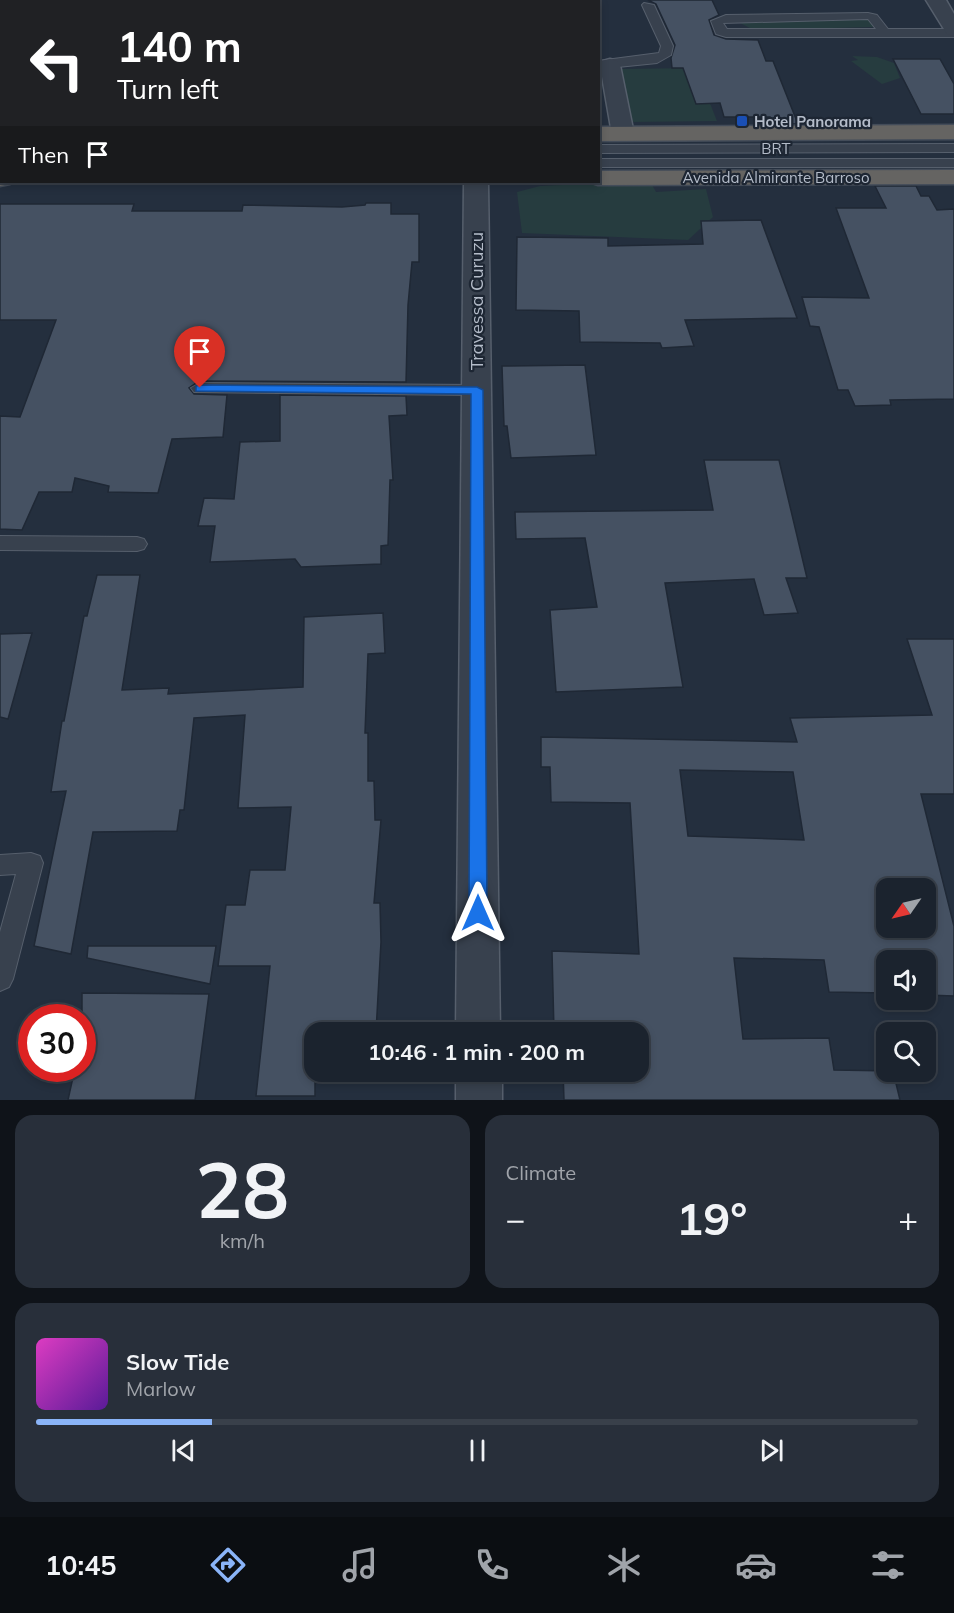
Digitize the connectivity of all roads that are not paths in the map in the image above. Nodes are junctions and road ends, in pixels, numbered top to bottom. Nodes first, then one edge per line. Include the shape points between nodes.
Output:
1 (936, 0) edge
2 (648, 5) dead end
3 (954, 31) edge
4 (884, 32) junction
5 (604, 65) edge
6 (954, 132) edge
7 (600, 134) edge
8 (622, 134) junction
9 (954, 148) edge
10 (600, 149) edge
11 (954, 162) edge
12 (600, 163) edge
13 (954, 177) edge
14 (600, 178) edge
15 (476, 183) edge
16 (200, 388) dead end
17 (477, 390) junction
18 (0, 543) edge
19 (137, 544) dead end
20 (0, 866) edge
21 (0, 979) edge
22 (478, 1022) edge
23 (478, 1082) edge
24 (479, 1100) edge

1 - 3 street
2 - 5 lane via 667,46 665,55
3 - 4 lane
4 - 4 lane via 726,33 720,31 717,21 868,16
5 - 8 street
6 - 8 highway
7 - 8 highway
9 - 10 lane, BRT
11 - 12 lane, BRT
13 - 14 highway, Avenida Almirante Barroso
15 - 17 street, Travessa Curuzu
16 - 17 lane
17 - 22 street, Travessa Curuzu
18 - 19 lane
20 - 21 lane via 31,863
23 - 24 street

